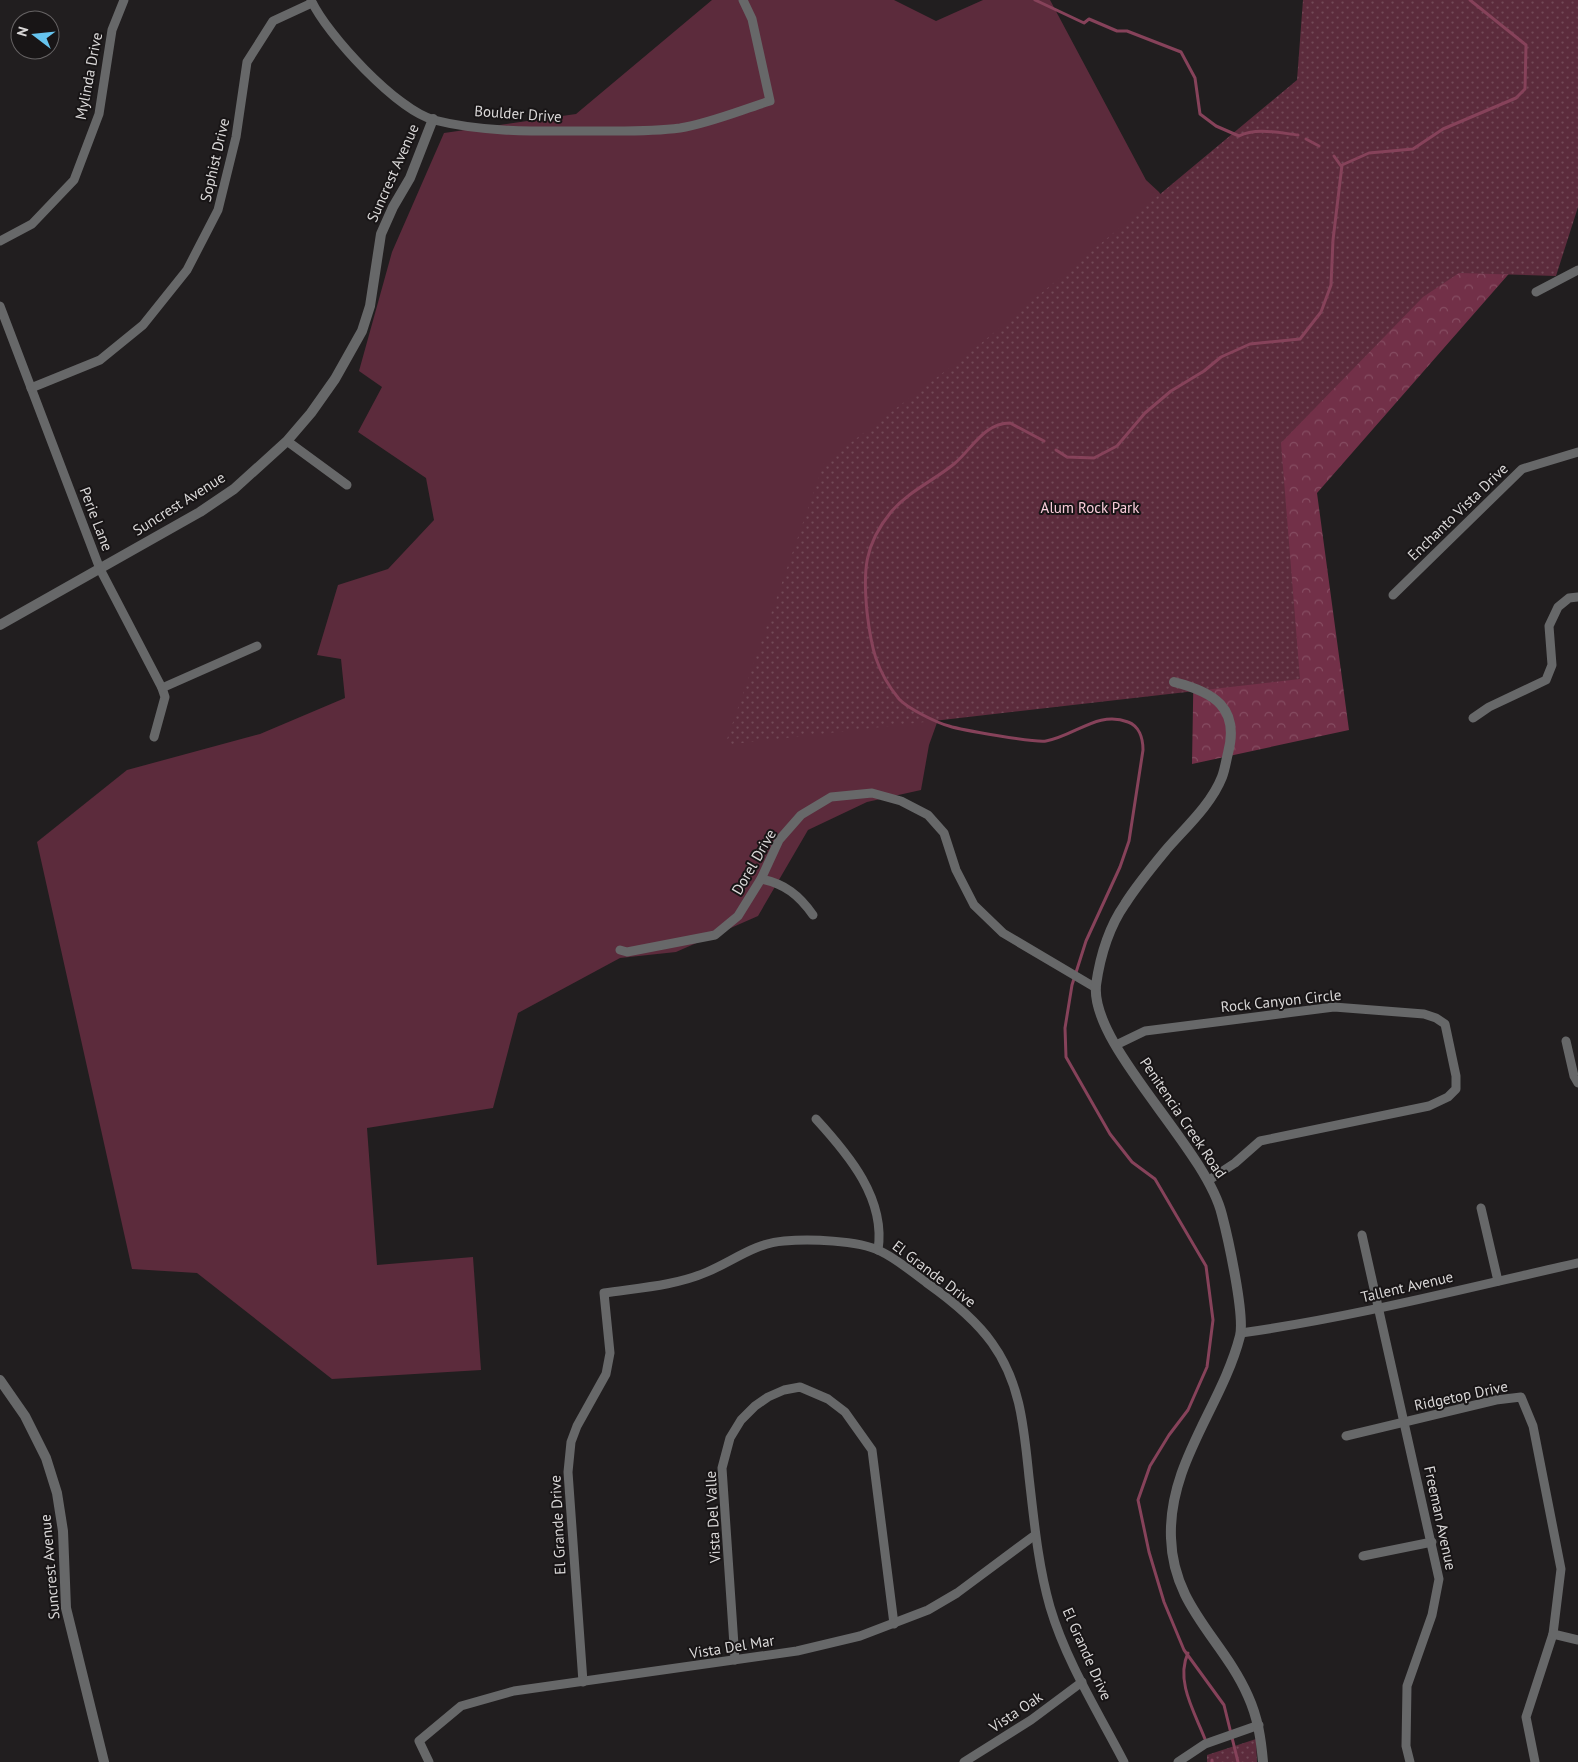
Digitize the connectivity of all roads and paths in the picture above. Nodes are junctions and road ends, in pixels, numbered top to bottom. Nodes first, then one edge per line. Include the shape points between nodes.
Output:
1 (124, 0) edge
2 (742, 0) edge
3 (312, 1) edge
4 (433, 120) junction
5 (0, 241) edge
6 (1578, 270) edge
7 (1536, 292) dead end
8 (0, 306) edge
9 (31, 388) junction
10 (287, 441) junction
11 (1578, 452) edge
12 (347, 485) dead end
13 (100, 569) junction
14 (1393, 595) dead end
15 (1578, 597) edge
16 (0, 625) edge
17 (257, 646) dead end
18 (1174, 682) dead end
19 (162, 688) junction
20 (1473, 718) dead end
21 (154, 737) dead end
22 (761, 879) junction
23 (814, 915) dead end
24 (620, 950) dead end
25 (1096, 988) junction
26 (1566, 1041) dead end
27 (1116, 1045) junction
28 (1578, 1084) edge
29 (816, 1119) dead end
30 (1209, 1180) junction
31 (1481, 1208) dead end
32 (1362, 1235) dead end
33 (878, 1250) junction
34 (1578, 1262) edge
35 (1498, 1281) junction
36 (1378, 1309) junction
37 (1241, 1333) junction
38 (0, 1380) edge
39 (1405, 1423) junction
40 (1346, 1436) dead end
41 (1035, 1535) junction
42 (1432, 1542) junction
43 (1363, 1556) dead end
44 (894, 1624) junction
45 (1552, 1634) junction
46 (1578, 1640) edge
47 (736, 1660) junction
48 (583, 1682) junction
49 (1082, 1682) junction
50 (1259, 1725) junction
51 (104, 1762) edge
52 (429, 1762) edge
53 (964, 1762) edge
54 (1124, 1762) edge
55 (1178, 1762) edge
56 (1263, 1762) edge
57 (1410, 1762) edge
58 (1535, 1762) edge

1 - 5 street, Mylinda Drive via 112,30 99,114 74,180 32,224
2 - 4 street, Boulder Drive via 752,19 770,101 681,128 645,131 491,129
3 - 4 street, Boulder Drive via 346,52 405,104
3 - 9 street, Sophist Drive via 273,20 247,62 236,138 218,210 187,270 143,326 100,360
4 - 10 street, Suncrest Avenue via 410,178 392,207 381,234 370,306 362,332 335,379
6 - 7 street
8 - 9 street, Perie Lane
9 - 13 street, Perie Lane
10 - 12 street
10 - 13 street, Suncrest Avenue via 234,489
11 - 14 street, Enchanto Vista Drive via 1522,469
13 - 16 street, Suncrest Avenue
13 - 19 street, Perie Lane
15 - 20 street via 1569,598 1558,607 1549,626 1552,665 1546,680
17 - 19 street
18 - 25 street, Penitencia Creek Road via 1191,686 1221,702 1231,722 1228,753 1221,779 1201,811 1124,904 1102,954
19 - 21 street via 164,697
22 - 23 street via 779,883 800,896
22 - 24 street, Dorel Drive via 738,916 714,935 627,952
22 - 25 street, Dorel Drive via 779,840 801,816 831,797 872,793 901,800 928,815 944,833 956,870 974,905 1002,934
25 - 27 street, Penitencia Creek Road via 1102,1018
26 - 28 street
27 - 30 street, Penitencia Creek Road
27 - 30 street, Rock Canyon Circle via 1145,1031 1334,1007 1424,1014 1446,1024 1456,1076 1456,1089 1448,1097 1429,1106 1260,1141
29 - 33 street via 844,1149 866,1184 881,1234
30 - 37 street, Penitencia Creek Road via 1222,1212
31 - 35 street
32 - 36 street, Freeman Avenue
33 - 41 street, El Grande Drive via 966,1314 992,1342 1010,1374 1022,1411
33 - 48 street, El Grande Drive via 820,1240 782,1240 753,1248 706,1272 675,1282 604,1293 610,1353 606,1374 577,1426 571,1442 568,1472
34 - 35 street, Tallent Avenue
35 - 36 street, Tallent Avenue
36 - 37 street, Tallent Avenue
36 - 39 street, Freeman Avenue
37 - 50 street, Penitencia Creek Road via 1213,1404 1179,1476 1172,1503 1170,1540 1184,1596 1240,1682
38 - 51 street, Suncrest Avenue via 25,1416 46,1458 57,1494 63,1531 66,1608
39 - 40 street
39 - 42 street, Freeman Avenue
39 - 45 street, Ridgetop Drive via 1496,1400 1521,1397 1533,1426 1561,1569
41 - 44 street, Vista Del Mar via 958,1593
41 - 49 street, El Grande Drive via 1050,1607
42 - 43 street
42 - 57 street, Freeman Avenue via 1439,1579 1432,1615 1407,1686 1406,1746
44 - 47 street, Vista Del Mar via 815,1647
44 - 47 street, Vista Del Valle via 872,1450 854,1422 828,1399 800,1387 784,1390 755,1406 741,1420 730,1438 722,1468
45 - 46 street
45 - 58 street, Ridgetop Drive via 1526,1717
47 - 48 street, Vista Del Mar
48 - 52 street, Vista Del Mar via 514,1691 461,1706 419,1741
49 - 53 street, Vista Oak via 1031,1720
49 - 54 street, El Grande Drive
50 - 55 street via 1201,1746
50 - 56 street, Penitencia Creek Road

